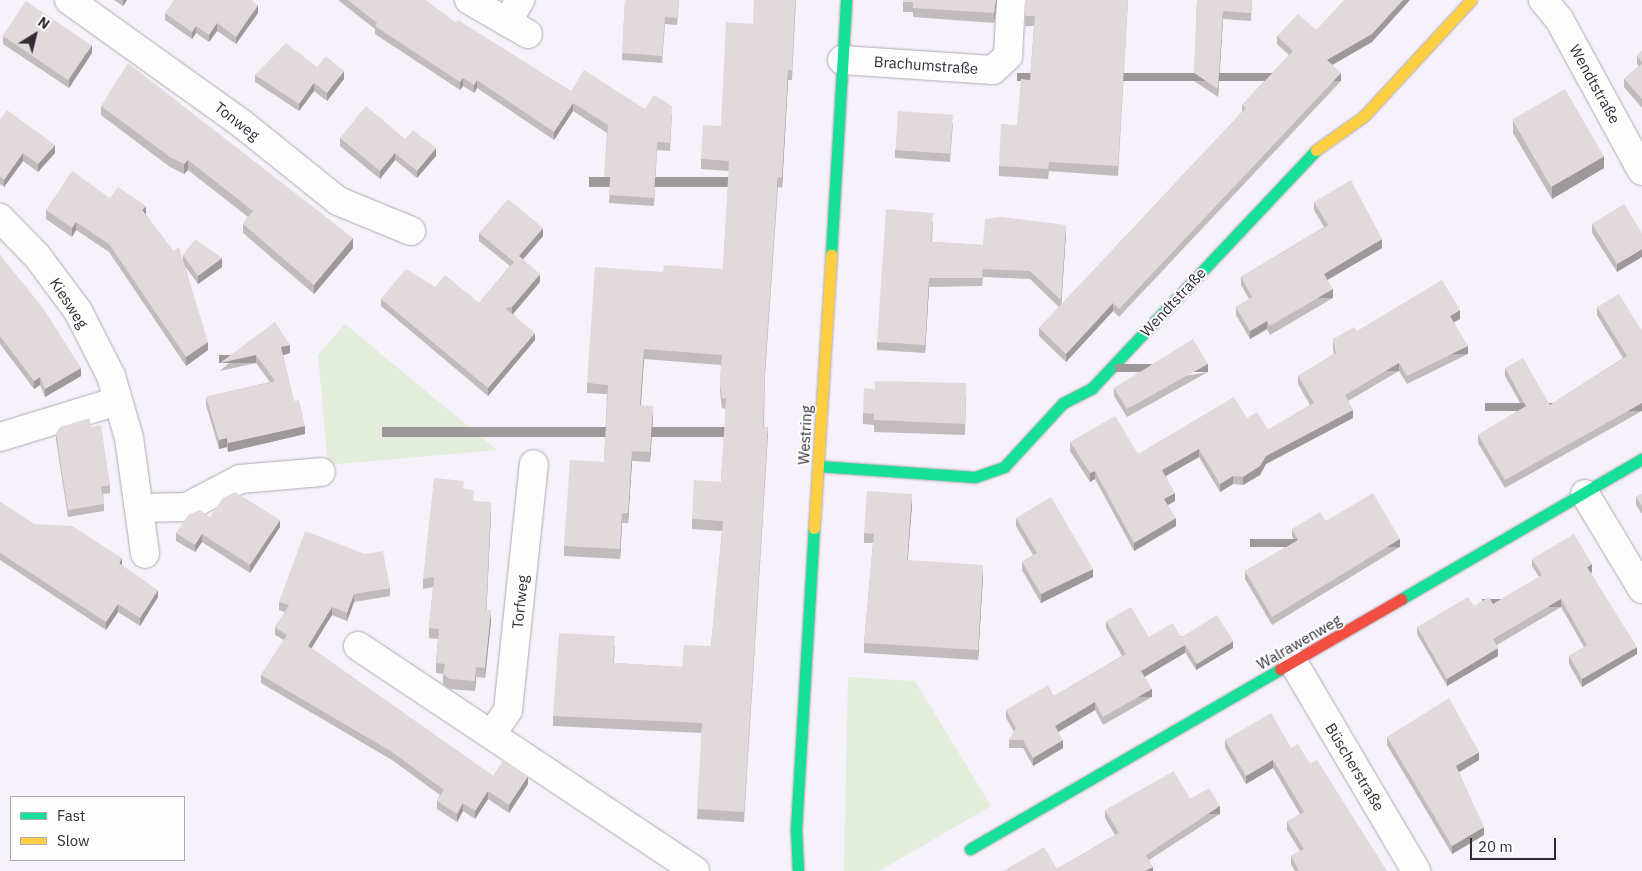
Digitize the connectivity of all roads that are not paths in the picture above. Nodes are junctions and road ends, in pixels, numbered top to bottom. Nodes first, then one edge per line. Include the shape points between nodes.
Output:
1 (69, 0) edge
2 (469, 0) edge
3 (846, 0) edge
4 (1011, 0) edge
5 (1471, 0) edge
6 (1543, 0) edge
7 (518, 19) edge
8 (842, 60) junction
9 (1642, 171) edge
10 (0, 218) edge
11 (411, 231) dead end
12 (118, 401) junction
13 (0, 437) edge
14 (1642, 459) edge
15 (534, 464) dead end
16 (818, 466) junction
17 (321, 472) dead end
18 (1585, 494) junction
19 (142, 508) junction
20 (145, 554) dead end
21 (1642, 589) edge
22 (358, 646) dead end
23 (1293, 662) junction
24 (492, 734) junction
25 (970, 849) dead end
26 (695, 871) edge
27 (798, 871) edge
28 (1416, 871) edge

1 - 11 street, Tonweg via 241,123 338,201
2 - 7 street
3 - 8 street, Westring
4 - 8 street, Brachumstraße via 1008,56 993,70
5 - 16 street, Wendtstraße via 1364,116 1327,138 1092,388 1063,403 1004,467 975,476
6 - 9 street, Wendtstraße via 1559,19
8 - 16 street, Westring
10 - 12 street, Kiesweg via 38,256 78,311
12 - 13 street
12 - 19 street, Kiesweg
14 - 18 street, Walrawenweg
15 - 24 street, Torfweg via 508,710
16 - 27 street, Westring via 796,829
17 - 19 street via 240,479 187,507
18 - 21 street
18 - 23 street, Walrawenweg
19 - 20 street, Kiesweg
22 - 24 street
23 - 25 street, Walrawenweg
23 - 28 street, Büscherstraße
24 - 26 street

